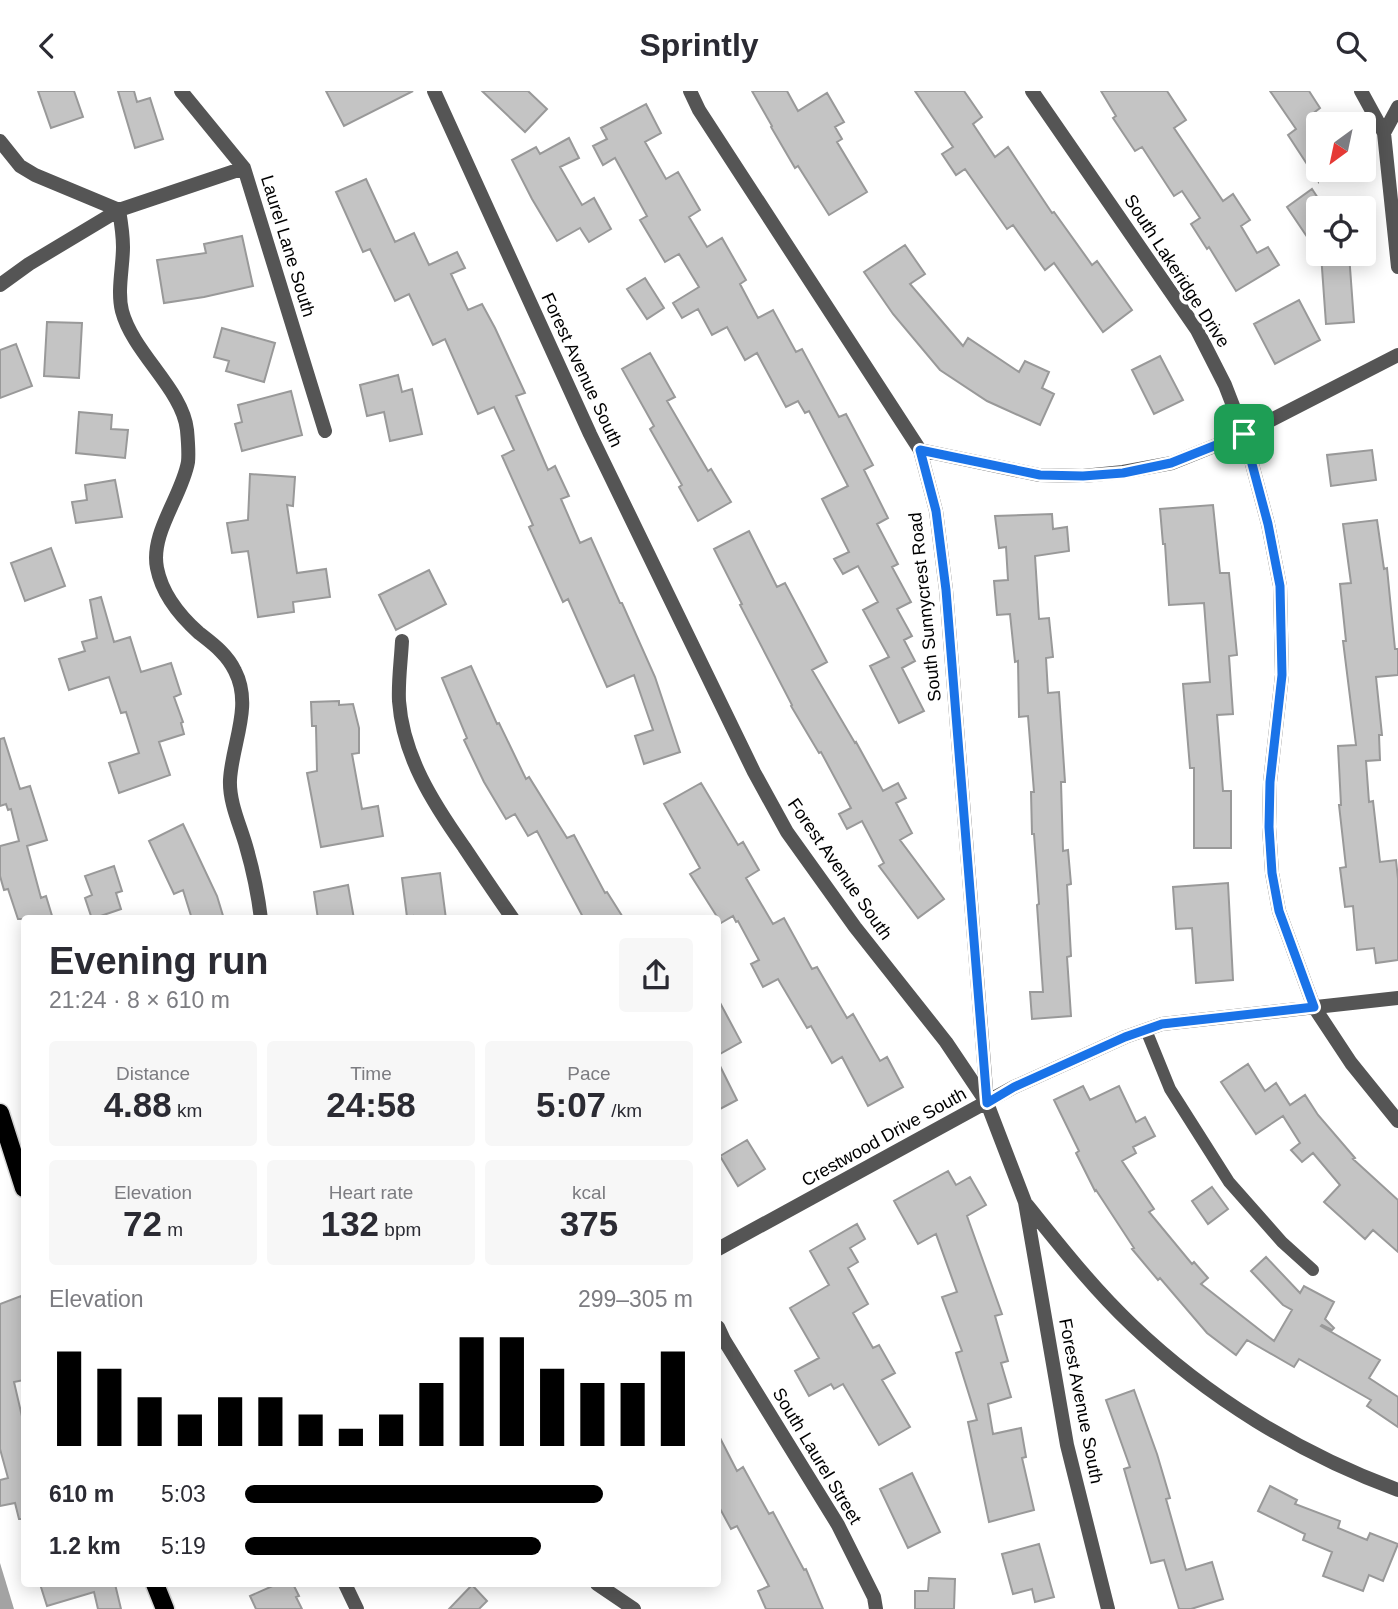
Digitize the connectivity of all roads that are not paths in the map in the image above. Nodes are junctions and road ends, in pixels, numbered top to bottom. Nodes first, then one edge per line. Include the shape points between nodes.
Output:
1 (181, 91) edge
2 (434, 91) edge
3 (690, 91) edge
4 (1032, 91) edge
5 (1361, 91) edge
6 (1398, 107) edge
7 (1384, 132) junction
8 (0, 141) edge
9 (244, 168) junction
10 (119, 210) junction
11 (1398, 267) edge
12 (0, 285) edge
13 (1398, 355) edge
14 (325, 431) dead end
15 (1244, 434) junction
16 (920, 450) junction
17 (402, 641) dead end
18 (261, 915) edge
19 (510, 915) edge
20 (1398, 998) edge
21 (1314, 1007) junction
22 (1146, 1030) junction
23 (987, 1103) junction
24 (0, 1113) edge
25 (1398, 1121) edge
26 (21, 1179) edge
27 (1025, 1202) junction
28 (721, 1247) edge
29 (1312, 1270) dead end
30 (721, 1334) edge
31 (1398, 1490) edge
32 (156, 1587) edge
33 (346, 1587) edge
34 (601, 1587) edge
35 (165, 1609) edge
36 (357, 1609) edge
37 (634, 1609) edge
38 (876, 1609) edge
39 (1108, 1609) edge

1 - 9 street, Laurel Lane South
2 - 23 street, Forest Avenue South via 590,434 754,772 787,832
3 - 16 street, South Sunnycrest Road
4 - 15 street, South Lakeridge Drive via 1197,330 1226,385
5 - 7 street
6 - 7 street
7 - 11 street
8 - 10 street via 20,166 35,175
9 - 10 street
9 - 14 street, Laurel Lane South
10 - 12 street
10 - 18 street via 122,310 142,352 180,406 187,426 188,462 158,541 156,565 160,581 182,617 223,652 242,690 230,781
13 - 15 street
15 - 16 street via 1171,463 1083,476 1040,475
15 - 21 street, South Lakeridge Drive via 1280,586 1282,675 1270,782 1272,873 1279,911
16 - 23 street, South Sunnycrest Road via 936,511 946,590
17 - 19 street via 401,717 422,781
20 - 21 street, Crestwood Drive South
21 - 22 street, Crestwood Drive South via 1162,1024
21 - 25 street, South Lakeridge Drive
22 - 23 street, Crestwood Drive South
22 - 29 lane via 1170,1089 1229,1182
23 - 27 street, Forest Avenue South
23 - 28 street, Crestwood Drive South
24 - 26 main road
27 - 31 street via 1103,1296 1180,1368 1268,1428
27 - 39 street, Forest Avenue South via 1068,1445
30 - 38 street, South Laurel Street via 838,1525
32 - 35 main road
33 - 36 street
34 - 37 street

